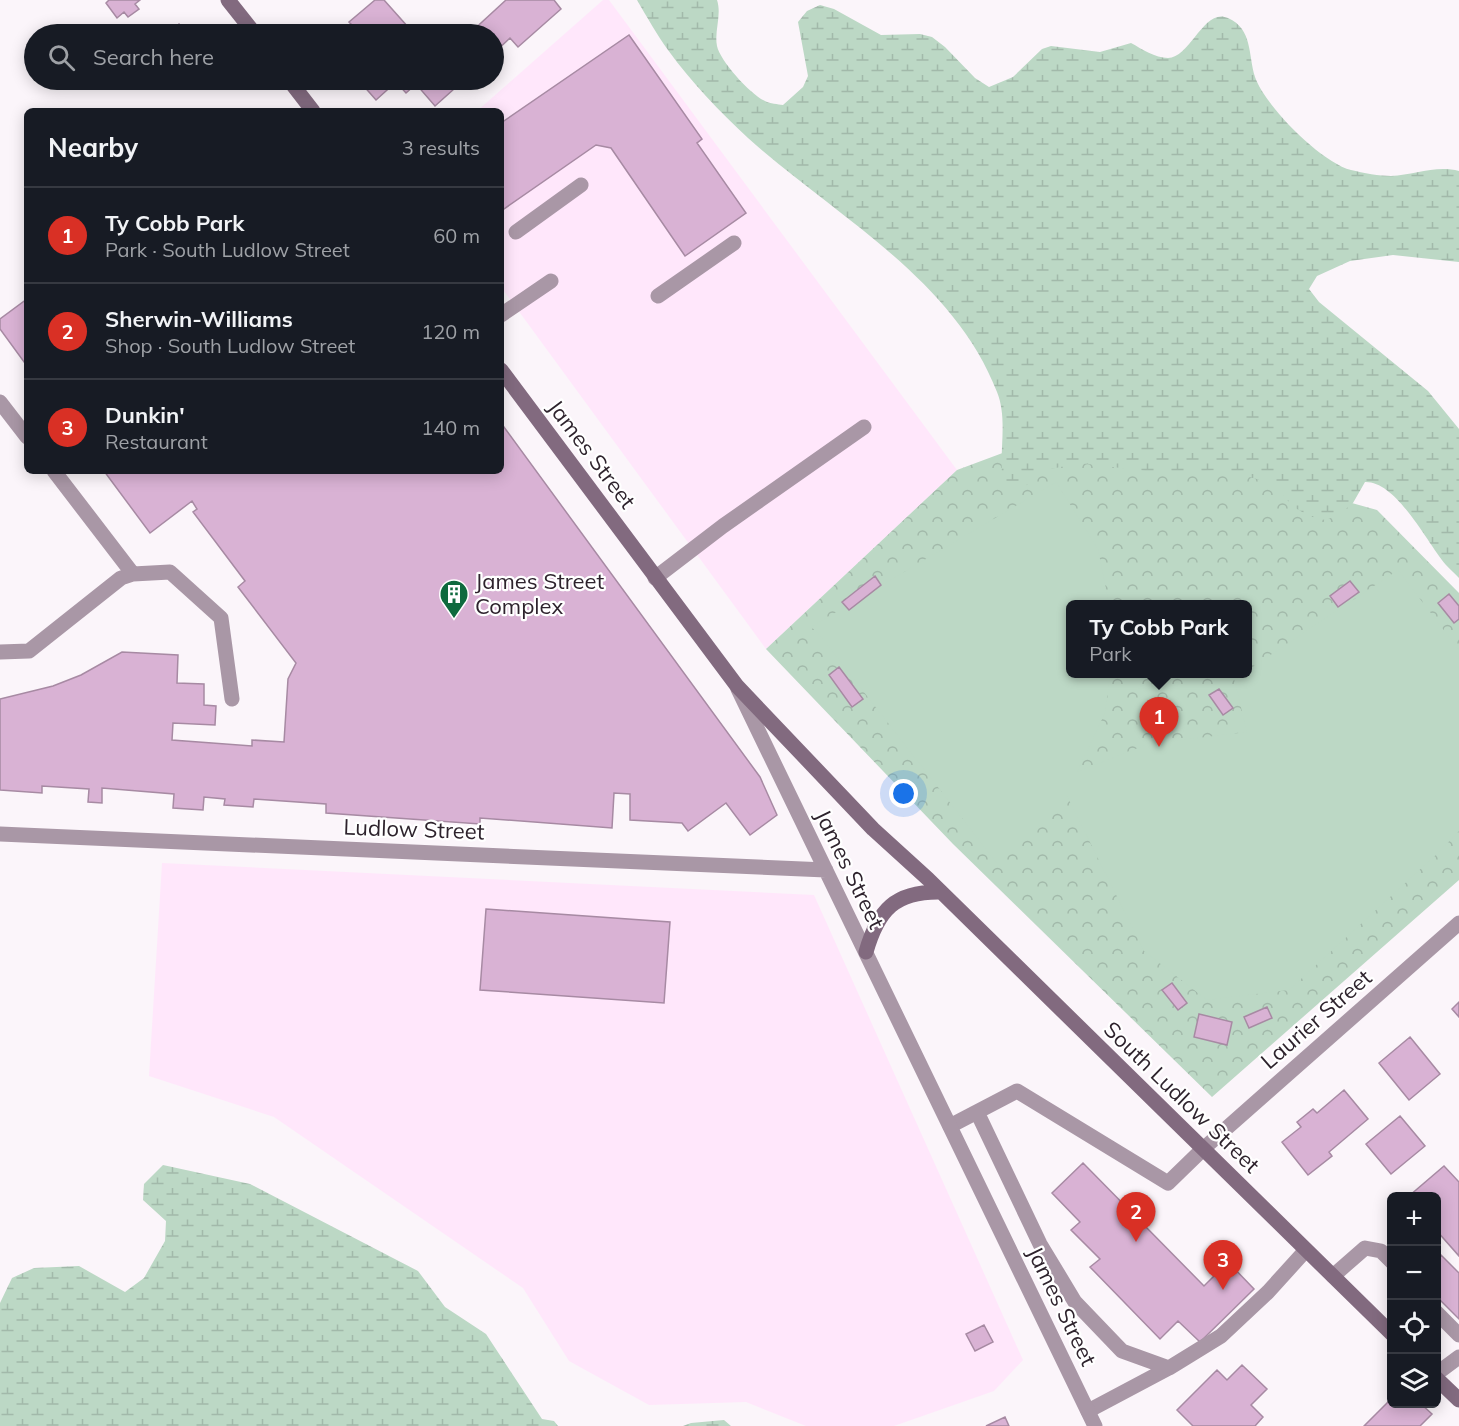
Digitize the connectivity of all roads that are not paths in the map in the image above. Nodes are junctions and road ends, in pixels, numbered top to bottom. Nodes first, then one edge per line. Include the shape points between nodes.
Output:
1 (228, 0) edge
2 (247, 24) edge
3 (297, 90) edge
4 (311, 108) edge
5 (581, 185) dead end
6 (516, 232) dead end
7 (734, 243) dead end
8 (551, 281) dead end
9 (658, 296) dead end
10 (504, 313) edge
11 (504, 374) edge
12 (0, 402) edge
13 (864, 428) dead end
14 (24, 432) edge
15 (56, 474) edge
16 (133, 574) junction
17 (655, 578) junction
18 (0, 652) edge
19 (737, 686) junction
20 (232, 699) dead end
21 (0, 834) edge
22 (826, 870) junction
23 (941, 892) junction
24 (1459, 923) edge
25 (866, 952) junction
26 (977, 1112) junction
27 (950, 1126) junction
28 (1203, 1149) junction
29 (1306, 1250) junction
30 (1387, 1257) edge
31 (1333, 1276) junction
32 (1441, 1316) edge
33 (1387, 1329) edge
34 (1459, 1335) edge
35 (1459, 1357) edge
36 (1168, 1368) junction
37 (1441, 1373) edge
38 (1441, 1380) edge
39 (1459, 1400) edge
40 (1088, 1411) junction
41 (1095, 1426) edge

1 - 2 main road
3 - 4 main road
5 - 6 street
7 - 9 street
8 - 10 street
11 - 17 main road, James Street
12 - 14 street
13 - 17 street
15 - 16 street
16 - 18 street via 122,578 29,651
16 - 20 street via 170,572 221,618
17 - 19 main road, James Street
19 - 22 street, James Street
19 - 23 main road, South Ludlow Street via 873,829
21 - 22 street, Ludlow Street
22 - 25 street, James Street
23 - 25 main road via 913,894 898,900 875,924
23 - 28 main road, South Ludlow Street
24 - 28 street, Laurier Street
25 - 27 street, James Street
26 - 27 street
26 - 28 street, Laurier Street via 1017,1091 1168,1183
26 - 36 street via 1040,1244 1075,1302 1122,1351
27 - 40 street, James Street
28 - 29 main road, South Ludlow Street
29 - 31 main road, South Ludlow Street
29 - 36 street via 1221,1336
30 - 31 street via 1381,1251 1365,1248
31 - 33 main road, South Ludlow Street
32 - 34 street
35 - 37 street
36 - 40 street
38 - 39 main road
40 - 41 street, James Street

